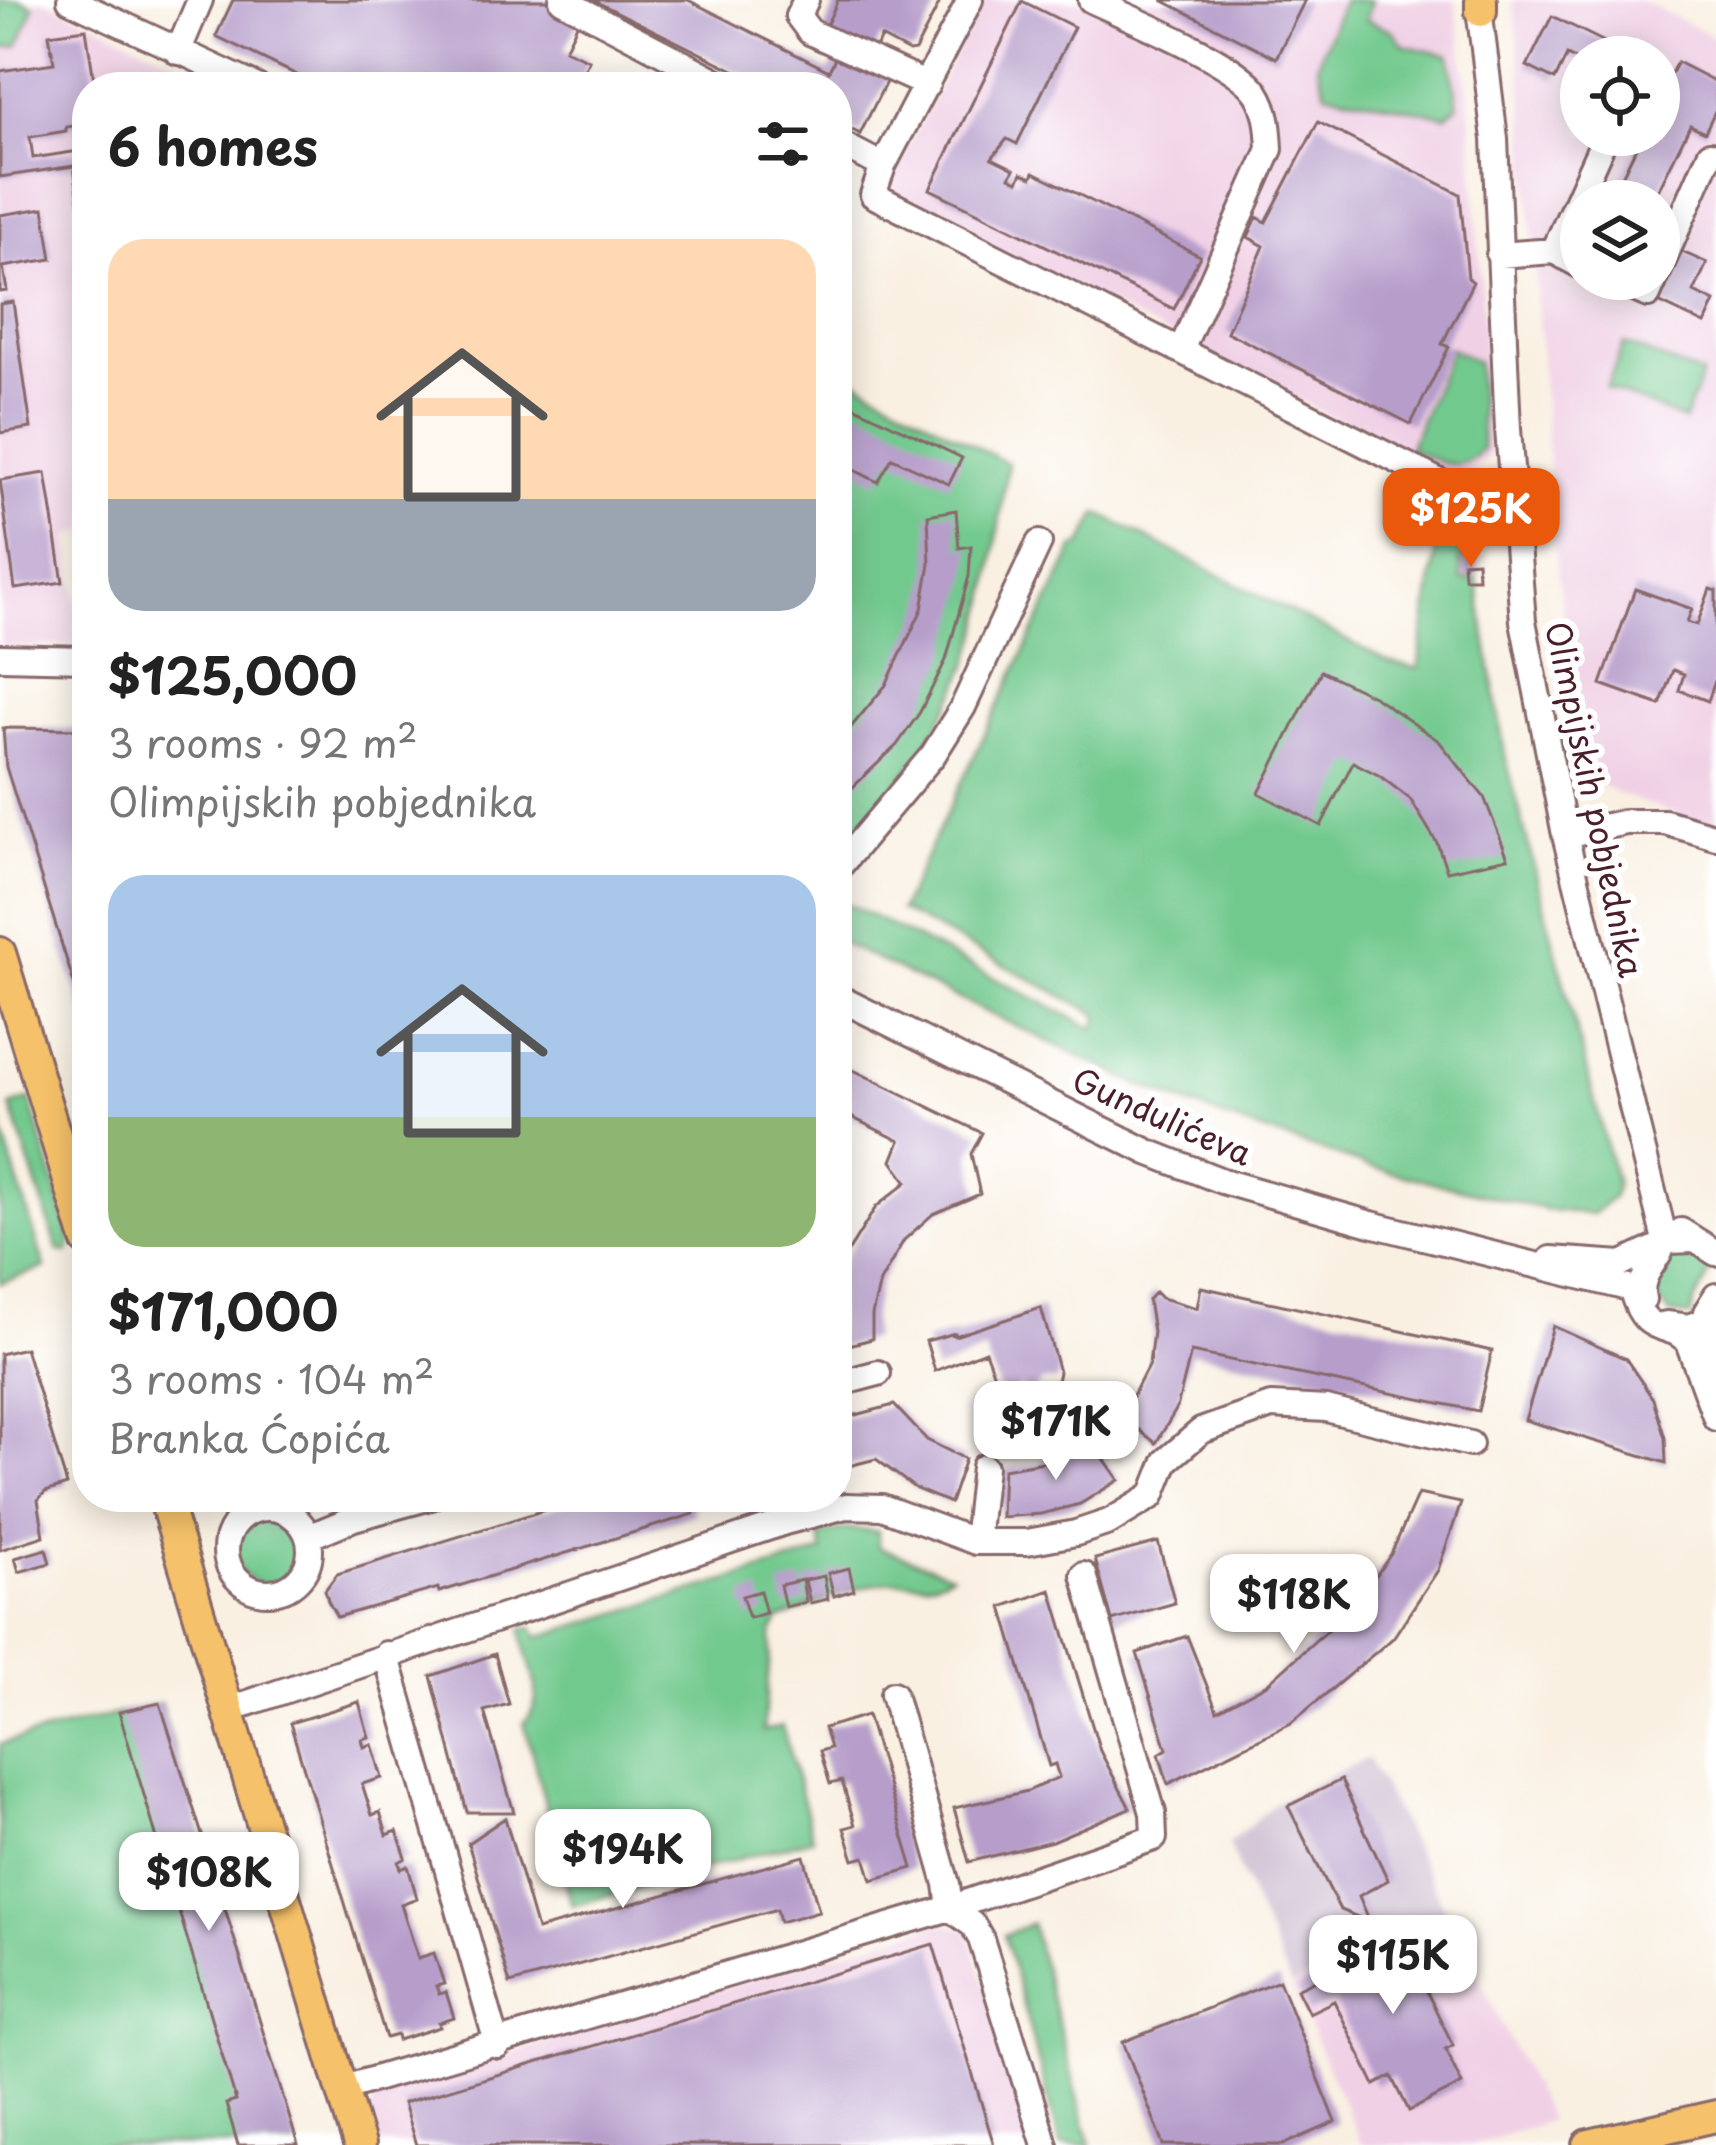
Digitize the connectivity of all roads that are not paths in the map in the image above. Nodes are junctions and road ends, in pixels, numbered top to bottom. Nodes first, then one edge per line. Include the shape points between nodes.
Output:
1 (70, 0) edge
2 (200, 0) edge
3 (562, 0) edge
4 (806, 0) edge
5 (970, 0) edge
6 (1091, 0) edge
7 (1480, 4) edge
8 (178, 52) junction
9 (223, 72) edge
10 (699, 72) edge
11 (927, 85) junction
12 (852, 150) edge
13 (1710, 154) dead end
14 (1597, 156) edge
15 (883, 166) junction
16 (1680, 223) edge
17 (1554, 251) junction
18 (1560, 254) edge
19 (1499, 255) junction
20 (1181, 350) junction
21 (1512, 500) junction
22 (1039, 544) dead end
23 (0, 657) edge
24 (51, 657) junction
25 (72, 658) edge
26 (0, 671) edge
27 (1565, 835) junction
28 (1716, 837) edge
29 (852, 851) edge
30 (0, 952) edge
31 (852, 1004) edge
32 (1633, 1106) junction
33 (72, 1144) edge
34 (1704, 1242) edge
35 (1656, 1245) junction
36 (1478, 1249) junction
37 (1637, 1296) junction
38 (1703, 1318) edge
39 (1716, 1359) edge
40 (878, 1373) dead end
41 (852, 1380) edge
42 (1716, 1390) edge
43 (1716, 1414) edge
44 (1471, 1444) dead end
45 (984, 1466) dead end
46 (852, 1506) edge
47 (168, 1512) edge
48 (376, 1512) edge
49 (823, 1512) edge
50 (308, 1537) dead end
51 (976, 1542) junction
52 (1084, 1575) dead end
53 (386, 1654) junction
54 (893, 1694) dead end
55 (227, 1710) junction
56 (950, 1909) junction
57 (498, 2046) junction
58 (341, 2089) junction
59 (1716, 2116) edge
60 (359, 2145) edge
61 (1045, 2145) edge
62 (1589, 2145) edge

1 - 8 street
2 - 8 street
3 - 10 street
4 - 11 street via 798,16 810,32
5 - 11 street
6 - 20 street via 1235,72 1256,90 1269,126 1270,148
7 - 19 street, Olimpijskih pobjednika
8 - 9 street
11 - 15 street
12 - 15 street
13 - 16 street
14 - 17 street
15 - 20 street via 873,195
17 - 18 street
17 - 19 street
19 - 21 street, Olimpijskih pobjednika
20 - 21 street via 1446,485
21 - 27 street, Olimpijskih pobjednika via 1523,621
22 - 29 street via 943,739
23 - 24 street
24 - 25 street
24 - 26 street
27 - 28 street via 1665,822
27 - 32 street, Olimpijskih pobjednika
30 - 33 main road
31 - 36 street, Gundulićeva via 1222,1181
32 - 34 street, Olimpijskih pobjednika via 1672,1204
32 - 35 street, Olimpijskih pobjednika
34 - 35 street, Olimpijskih pobjednika
35 - 36 street, Gundulićeva via 1618,1258
35 - 37 street via 1635,1274
36 - 37 street, Gundulićeva
37 - 38 street, Gundulićeva via 1651,1323
38 - 39 street
38 - 42 street
38 - 43 street
40 - 41 street
44 - 51 street via 1326,1409 1262,1408 1202,1431 1166,1461 1152,1496 1109,1522 1047,1540
45 - 51 street
46 - 51 street via 882,1507
47 - 55 main road
48 - 50 street
49 - 53 street
52 - 56 street via 1154,1838
53 - 55 street
53 - 57 street
54 - 56 street
55 - 58 main road
56 - 57 street
56 - 61 street via 981,1939
57 - 58 street
58 - 60 main road
59 - 62 main road

